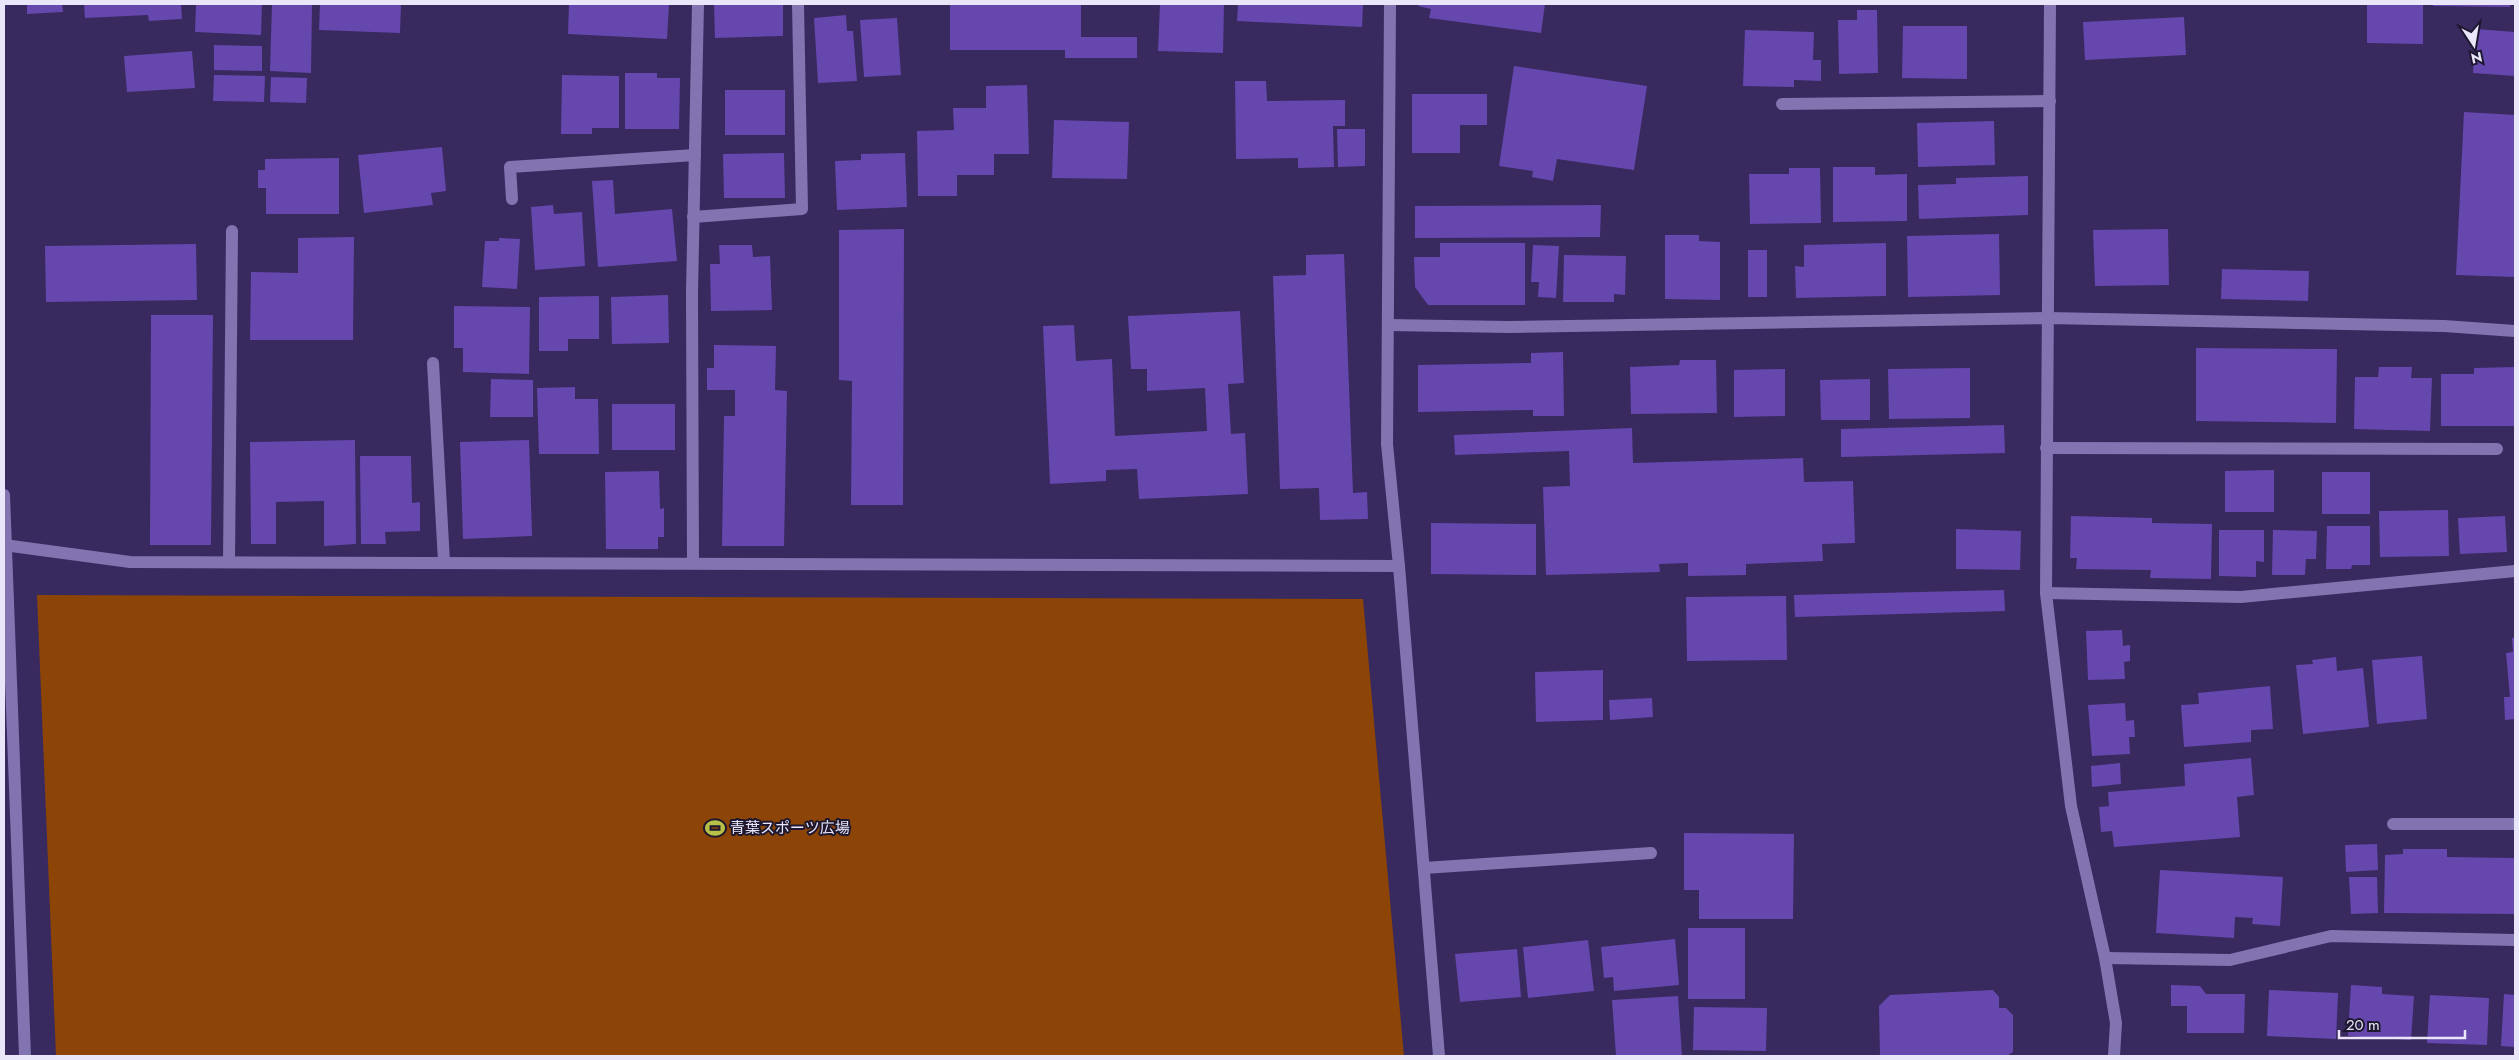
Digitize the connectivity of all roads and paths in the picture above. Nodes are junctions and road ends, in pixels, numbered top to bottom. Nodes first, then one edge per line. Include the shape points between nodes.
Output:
1 (698, 4) edge
2 (798, 4) edge
3 (1390, 4) edge
4 (2050, 4) edge
5 (2050, 101) junction
6 (1782, 104) dead end
7 (695, 155) junction
8 (512, 199) dead end
9 (693, 217) junction
10 (232, 231) dead end
11 (2048, 318) junction
12 (1388, 325) junction
13 (2515, 331) edge
14 (433, 363) dead end
15 (2046, 448) junction
16 (2497, 450) dead end
17 (4, 495) edge
18 (4, 545) edge
19 (229, 562) junction
20 (444, 562) junction
21 (693, 563) junction
22 (1399, 566) junction
23 (2515, 571) edge
24 (2046, 593) junction
25 (8, 759) edge
26 (2394, 824) dead end
27 (2515, 824) edge
28 (1651, 853) dead end
29 (1424, 868) junction
30 (2515, 940) edge
31 (2105, 958) junction
32 (25, 1056) edge
33 (1439, 1056) edge
34 (2114, 1056) edge

1 - 7 street
2 - 9 street via 802,209
3 - 12 street
4 - 5 street
5 - 6 street
5 - 11 street
7 - 8 street via 510,167
7 - 9 street
9 - 21 street
10 - 19 street
11 - 12 street via 1509,327
11 - 13 street via 2444,326
11 - 15 street
12 - 22 street via 1387,444
14 - 20 street
15 - 16 street
15 - 24 street
17 - 18 street
18 - 19 street via 130,562
18 - 25 street
19 - 20 street
20 - 21 street
21 - 22 street
22 - 29 street
23 - 24 street via 2241,597
24 - 31 street via 2071,806
25 - 32 street
26 - 27 street
28 - 29 street
29 - 33 street
30 - 31 street via 2331,936 2230,960
31 - 34 street via 2116,1023

